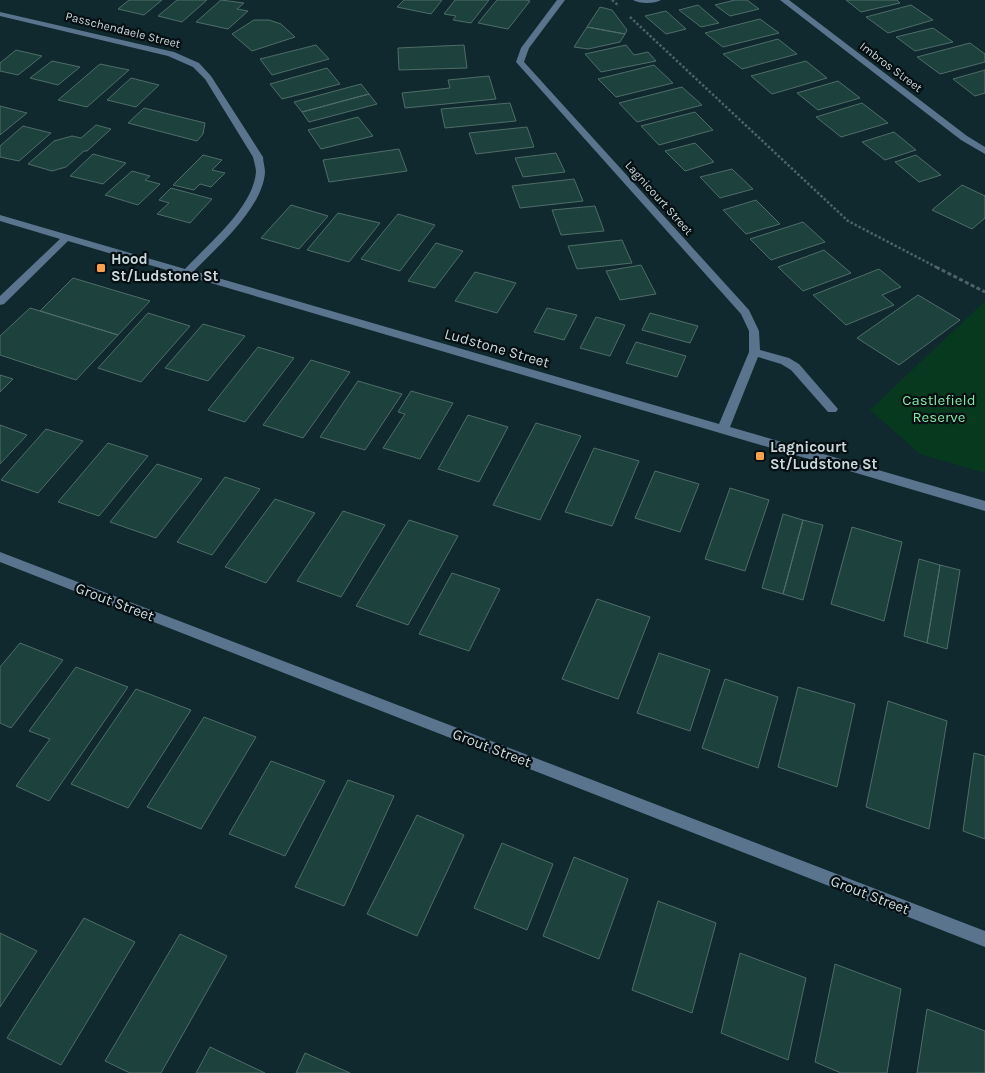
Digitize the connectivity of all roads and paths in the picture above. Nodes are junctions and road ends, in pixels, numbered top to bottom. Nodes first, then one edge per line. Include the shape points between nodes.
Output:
1 (560, 0) edge
2 (612, 0) edge
3 (637, 0) edge
4 (657, 0) edge
5 (784, 0) edge
6 (0, 14) edge
7 (985, 151) edge
8 (0, 218) edge
9 (67, 237) junction
10 (187, 273) junction
11 (985, 292) edge
12 (0, 302) edge
13 (754, 352) junction
14 (832, 409) dead end
15 (723, 429) junction
16 (985, 506) edge
17 (0, 557) edge
18 (985, 940) edge

1 - 13 street, Lagnicourt Street via 524,48 520,62 745,312 753,324
2 - 11 path via 848,220
3 - 4 street
5 - 7 street, Imbros Street
6 - 10 street, Passchendaele Street via 171,54 196,65 208,78 258,159 261,172 254,196 246,209
8 - 9 street, Ludstone Street
9 - 10 street, Ludstone Street
9 - 12 street
10 - 15 street, Ludstone Street
13 - 14 street via 795,367
13 - 15 street, Lagnicourt Street
15 - 16 street, Ludstone Street
17 - 18 street, Grout Street

